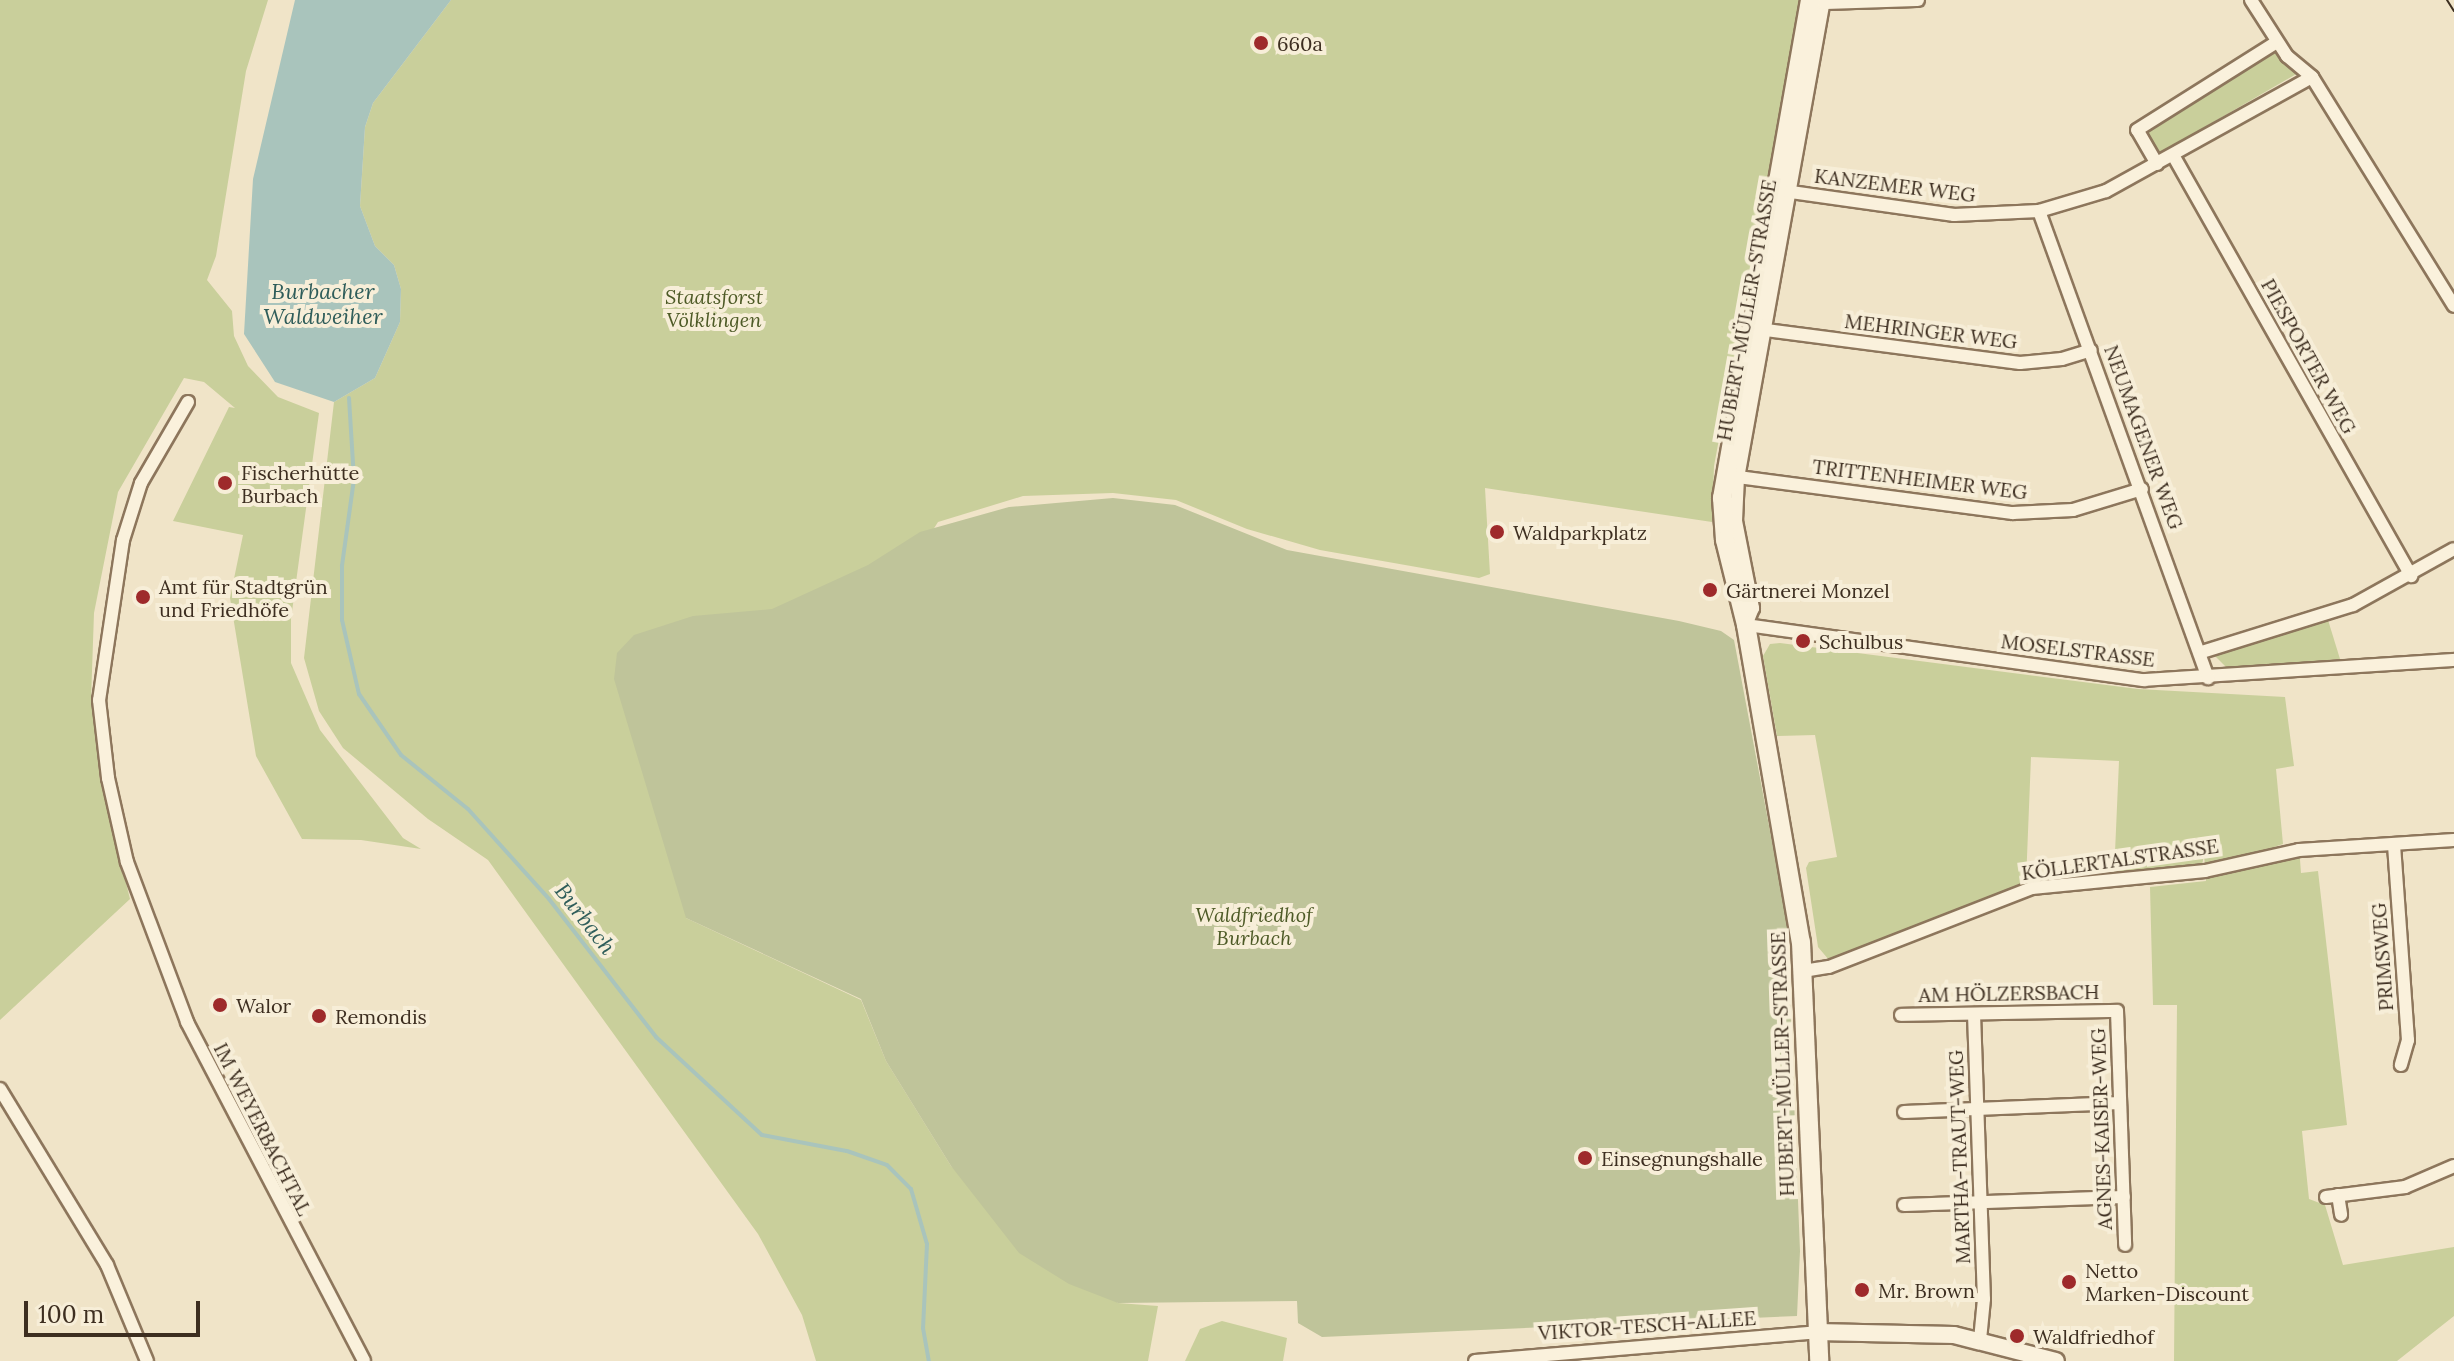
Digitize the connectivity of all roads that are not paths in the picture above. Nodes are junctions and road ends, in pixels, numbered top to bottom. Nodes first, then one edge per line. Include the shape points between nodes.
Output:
1 (1918, 0) edge
2 (2251, 0) edge
3 (1819, 1) edge
4 (2277, 42) junction
5 (2312, 77) junction
6 (2173, 155) junction
7 (2157, 164) junction
8 (1791, 192) junction
9 (2039, 211) junction
10 (2454, 306) edge
11 (1766, 330) junction
12 (2091, 350) junction
13 (188, 402) dead end
14 (1738, 477) junction
15 (2142, 489) junction
16 (2454, 549) edge
17 (2411, 576) junction
18 (1746, 625) junction
19 (2202, 652) junction
20 (2454, 660) edge
21 (2208, 678) junction
22 (2454, 840) edge
23 (2394, 845) junction
24 (1803, 971) junction
25 (2117, 1011) joint
26 (1974, 1014) junction
27 (1901, 1015) dead end
28 (2401, 1065) dead end
29 (0, 1089) edge
30 (2120, 1103) junction
31 (1978, 1109) junction
32 (1904, 1112) dead end
33 (2454, 1166) edge
34 (2124, 1197) junction
35 (1982, 1202) junction
36 (1904, 1205) dead end
37 (2341, 1215) dead end
38 (2125, 1245) dead end
39 (1817, 1332) junction
40 (1980, 1340) junction
41 (1478, 1359) edge
42 (147, 1361) edge
43 (364, 1361) edge
44 (1819, 1361) edge
45 (2056, 1361) edge

1 - 3 street
2 - 4 street
3 - 8 street, HUBERT-MÜLLER-STRASSE
3 - 18 main road, HUBERT-MÜLLER-STRASSE via 1724,480 1725,540
4 - 5 street
4 - 7 street via 2137,130
5 - 6 street, KANZEMER WEG
5 - 10 street
6 - 7 street, KANZEMER WEG
6 - 17 street, PIESPORTER WEG
7 - 9 street, KANZEMER WEG via 2106,191
8 - 9 street, KANZEMER WEG via 1954,215
8 - 11 street, HUBERT-MÜLLER-STRASSE
9 - 12 street, NEUMAGENER WEG
11 - 12 street, MEHRINGER WEG via 2020,363
11 - 14 street, HUBERT-MÜLLER-STRASSE
12 - 15 street, NEUMAGENER WEG
13 - 43 street, IM WEYERBACHTAL via 141,483 123,540 99,700 108,778 127,862 187,1022
14 - 15 street, TRITTENHEIMER WEG via 2013,513 2073,510
14 - 18 street, HUBERT-MÜLLER-STRASSE via 1736,521 1753,608
15 - 19 street, NEUMAGENER WEG
16 - 17 street
17 - 19 street via 2353,605
18 - 21 street, MOSELSTRASSE via 2144,680
18 - 24 main road, HUBERT-MÜLLER-STRASSE
19 - 21 street, NEUMAGENER WEG
20 - 21 street, MOSELSTRASSE
22 - 23 street, KÖLLERTALSTRASSE
23 - 24 street, KÖLLERTALSTRASSE via 2299,850 2205,871 2032,888 1829,967
23 - 28 street, PRIMSWEG via 2408,1040
24 - 39 main road, HUBERT-MÜLLER-STRASSE
25 - 26 street, AM HÖLZERSBACH
25 - 30 street, AGNES-KAISER-WEG
26 - 27 street, AM HÖLZERSBACH
26 - 31 street, MARTHA-TRAUT-WEG
29 - 42 street via 107,1265
30 - 31 street
30 - 34 street, AGNES-KAISER-WEG
31 - 32 street
31 - 35 street, MARTHA-TRAUT-WEG
33 - 37 street via 2405,1187 2332,1196
34 - 35 street
34 - 38 street, AGNES-KAISER-WEG
35 - 36 street
35 - 40 street, MARTHA-TRAUT-WEG
39 - 40 street via 1886,1330
39 - 41 street, VIKTOR-TESCH-ALLEE
39 - 44 main road, HUBERT-MÜLLER-STRASSE
40 - 45 street

